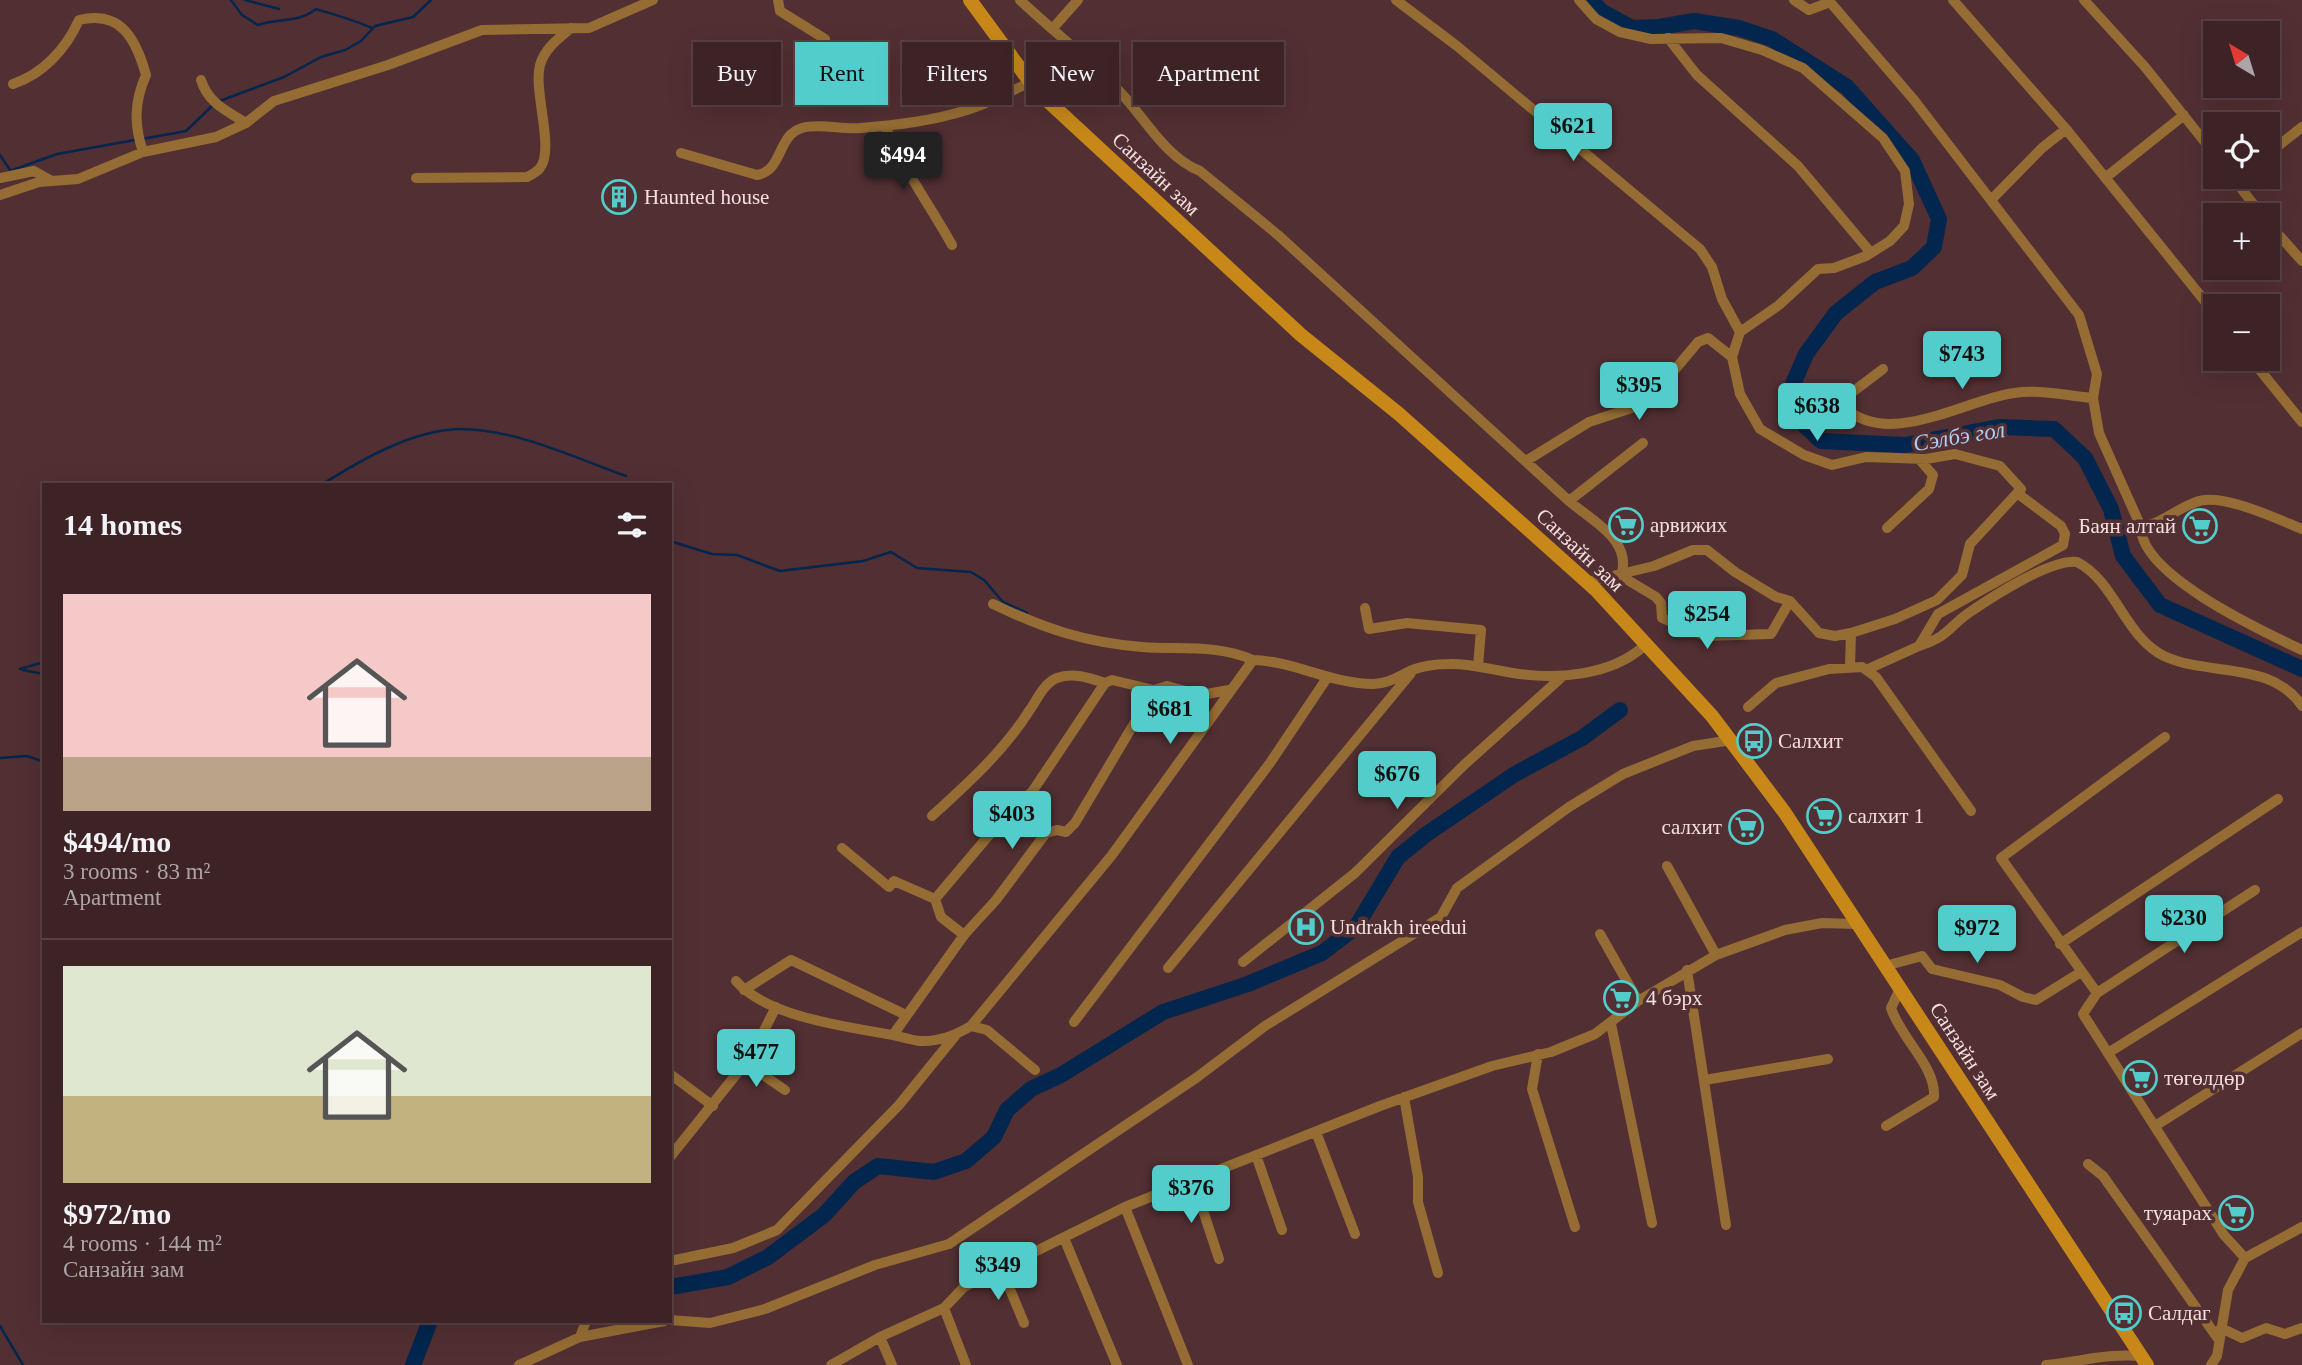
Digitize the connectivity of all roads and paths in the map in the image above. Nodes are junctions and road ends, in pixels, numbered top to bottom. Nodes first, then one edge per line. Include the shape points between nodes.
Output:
1 (653, 0) edge
2 (778, 0) edge
3 (970, 0) edge
4 (1020, 0) edge
5 (1078, 0) edge
6 (1396, 0) edge
7 (1579, 0) edge
8 (1794, 0) edge
9 (1953, 0) edge
10 (2084, 0) edge
11 (1054, 27) junction
12 (571, 28) junction
13 (1668, 38) junction
14 (824, 39) dead end
15 (1026, 75) edge
16 (201, 80) dead end
17 (13, 84) dead end
18 (1026, 84) edge
19 (1055, 105) edge
20 (2184, 115) junction
21 (246, 123) junction
22 (885, 126) junction
23 (2302, 127) edge
24 (2066, 129) junction
25 (2203, 139) edge
26 (2280, 144) edge
27 (142, 152) junction
28 (681, 153) dead end
29 (0, 178) edge
30 (416, 178) dead end
31 (2105, 178) junction
32 (52, 181) junction
33 (0, 195) edge
34 (1991, 200) junction
35 (2280, 236) edge
36 (952, 245) dead end
37 (1871, 253) junction
38 (2302, 261) edge
39 (2203, 299) edge
40 (1740, 332) junction
41 (1732, 357) junction
42 (1883, 369) dead end
43 (2262, 371) edge
44 (2093, 398) junction
45 (2300, 415) edge
46 (1643, 443) dead end
47 (1919, 459) junction
48 (1526, 461) junction
49 (2017, 493) junction
50 (1569, 501) junction
51 (2141, 527) junction
52 (1887, 528) dead end
53 (2302, 528) edge
54 (1621, 576) junction
55 (1587, 582) junction
56 (1790, 601) junction
57 (993, 604) dead end
58 (1365, 608) dead end
59 (1851, 633) junction
60 (1644, 646) junction
61 (1919, 646) junction
62 (2302, 650) edge
63 (1253, 660) junction
64 (1478, 666) junction
65 (1850, 667) junction
66 (1415, 668) junction
67 (1866, 670) junction
68 (1563, 676) junction
69 (1327, 678) junction
70 (1105, 683) junction
71 (1154, 690) junction
72 (1229, 690) junction
73 (2302, 706) edge
74 (1748, 707) dead end
75 (2165, 737) dead end
76 (1732, 740) junction
77 (2278, 799) dead end
78 (1971, 811) dead end
79 (932, 816) dead end
80 (842, 848) dead end
81 (1667, 866) dead end
82 (2255, 890) dead end
83 (935, 899) junction
84 (1857, 924) junction
85 (2302, 932) edge
86 (1600, 934) dead end
87 (964, 935) junction
88 (2060, 944) junction
89 (1716, 955) junction
90 (1243, 962) dead end
91 (1885, 966) junction
92 (1168, 968) dead end
93 (1686, 970) junction
94 (2081, 972) junction
95 (736, 981) dead end
96 (1899, 989) junction
97 (744, 990) junction
98 (2097, 993) junction
99 (1638, 1001) junction
100 (776, 1007) junction
101 (906, 1015) junction
102 (1074, 1023) dead end
103 (1611, 1024) junction
104 (971, 1026) junction
105 (2302, 1033) edge
106 (893, 1035) junction
107 (955, 1036) junction
108 (2108, 1053) junction
109 (1538, 1054) junction
110 (1828, 1059) dead end
111 (746, 1063) junction
112 (1035, 1070) dead end
113 (672, 1075) edge
114 (1706, 1080) junction
115 (785, 1090) dead end
116 (1404, 1097) junction
117 (713, 1106) junction
118 (1886, 1126) dead end
119 (2155, 1126) junction
120 (1316, 1132) junction
121 (672, 1155) edge
122 (1256, 1156) junction
123 (2088, 1164) dead end
124 (1193, 1180) junction
125 (1125, 1207) junction
126 (1652, 1223) dead end
127 (1726, 1225) dead end
128 (1575, 1227) dead end
129 (2302, 1227) edge
130 (1282, 1230) dead end
131 (1355, 1234) dead end
132 (1064, 1238) junction
133 (2245, 1258) junction
134 (1219, 1259) dead end
135 (672, 1261) edge
136 (1002, 1270) junction
137 (1438, 1273) dead end
138 (944, 1308) junction
139 (672, 1320) edge
140 (585, 1323) edge
141 (653, 1323) edge
142 (1024, 1323) dead end
143 (2221, 1328) junction
144 (2302, 1328) edge
145 (580, 1336) junction
146 (880, 1337) junction
147 (2219, 1340) junction
148 (2144, 1360) edge
149 (519, 1365) edge
150 (831, 1365) edge
151 (891, 1365) edge
152 (966, 1365) edge
153 (1117, 1365) edge
154 (1188, 1365) edge
155 (2046, 1365) edge
156 (2211, 1365) edge

1 - 12 street via 589,28
2 - 14 street via 780,11
3 - 15 main road, Санзайн зам
4 - 11 street
5 - 11 street
6 - 40 street via 1700,249
7 - 13 street via 1596,19 1620,32
8 - 34 street via 1809,10 1830,2
9 - 24 street
10 - 20 street
11 - 48 street via 1188,166 1278,235
12 - 21 street via 482,30 274,101
12 - 30 street via 548,48 540,66 545,158 540,168 527,177
13 - 37 street via 1698,75 1807,176
13 - 37 street via 1721,38 1803,68 1883,138 1905,171 1909,204 1904,226
16 - 21 street via 205,94
17 - 27 street via 34,77 67,42 79,20 96,16 124,27 141,54 146,75 138,93 136,133
18 - 22 street via 969,110
19 - 55 main road, Санзайн зам via 1301,335 1399,414
20 - 25 street
20 - 31 street
21 - 27 street via 216,136
22 - 28 street via 804,127 789,134 772,168 757,174
22 - 36 street via 895,152
23 - 26 street
24 - 31 street
24 - 34 street
27 - 32 street via 78,180
29 - 32 street via 34,171
31 - 39 street
32 - 33 street
34 - 44 street via 2079,315 2096,374
35 - 38 street
37 - 40 street via 1834,268 1818,269 1779,305
40 - 41 street
41 - 47 street via 1740,394 1760,429 1804,455 1832,465 1866,457
41 - 48 street via 1714,340 1698,342 1647,402 1589,422
42 - 44 street via 1846,397 1845,408 1856,417 1893,425 2022,391
43 - 45 street
44 - 51 street via 2099,433
46 - 50 street
47 - 49 street via 1955,454 2000,466 2021,489
47 - 52 street via 1933,475 1929,489
48 - 50 street
49 - 59 street via 1970,544 1962,575 1937,600
49 - 61 street via 2061,526 2063,545 1938,614
50 - 54 street via 1616,538 1624,554
51 - 53 street via 2164,521 2206,498
51 - 62 street via 2145,549 2189,589
54 - 55 street
54 - 56 street via 1693,550 1707,550 1776,597
54 - 56 street via 1656,597 1662,618 1705,636 1771,634
55 - 60 main road, Санзайн зам
56 - 59 street via 1819,632
57 - 63 street via 1063,635 1144,647 1228,650
58 - 64 street via 1369,629 1407,623 1481,630
59 - 65 street
60 - 68 street via 1611,666
60 - 76 main road, Санзайн зам
61 - 67 street
61 - 73 street via 1941,638 1972,610 2056,564 2077,562 2100,581 2156,651 2182,662 2265,678 2286,688
63 - 69 street
63 - 72 street
64 - 66 street
64 - 68 street via 1515,674
65 - 67 street
65 - 74 street via 1776,683
66 - 69 street via 1386,683
66 - 92 street
67 - 78 street via 1876,677
68 - 90 street via 1355,873
69 - 102 street via 1270,763
70 - 71 street via 1112,680
70 - 79 street via 1077,676 1053,680 978,773
70 - 83 street via 1032,792 1012,808
71 - 72 street via 1167,686 1201,695
71 - 87 street via 1071,829 1046,833
72 - 104 street via 1112,855
75 - 88 street via 2001,858
76 - 84 main road, Санзайн зам
76 - 139 street via 1693,746 1623,774 1569,807 1457,887 1441,917 1265,1026 1196,1078 949,1244 875,1265 754,1312 710,1323
77 - 88 street
80 - 83 street via 889,887 894,881
81 - 89 street
82 - 98 street
83 - 87 street via 941,917
84 - 89 street via 1822,923 1785,930
84 - 91 main road, Санзайн зам
85 - 108 street
86 - 99 street
87 - 101 street
88 - 94 street
89 - 93 street
91 - 94 street via 1922,956 1932,969 2000,985 2036,1000
91 - 96 main road, Санзайн зам
93 - 99 street
93 - 114 street
94 - 98 street
95 - 97 street
96 - 118 street via 1891,1008 1898,1027 1935,1082 1934,1097
96 - 148 main road, Санзайн зам
97 - 100 street
97 - 101 street via 791,960
98 - 108 street via 2083,1014
99 - 103 street
100 - 106 street
100 - 111 street
101 - 106 street
103 - 109 street via 1584,1039
103 - 126 street
104 - 107 street
104 - 112 street via 987,1030
105 - 119 street
106 - 107 street via 919,1041
107 - 135 street via 899,1105 777,1230 733,1248
108 - 119 street
109 - 116 street
109 - 128 street via 1532,1089
110 - 114 street
111 - 115 street
111 - 117 street
113 - 117 street
114 - 127 street
116 - 120 street
116 - 137 street via 1419,1202
117 - 121 street
119 - 133 street via 2224,1235
120 - 122 street
120 - 131 street
122 - 124 street
122 - 130 street
123 - 147 street via 2103,1176
124 - 125 street
124 - 134 street
125 - 132 street
125 - 154 street
129 - 133 street
132 - 136 street
132 - 153 street
133 - 143 street via 2228,1290
136 - 138 street via 964,1287
136 - 142 street
138 - 146 street
138 - 152 street
140 - 145 street
141 - 145 street
143 - 144 street via 2242,1338 2266,1328 2285,1334
143 - 147 street
145 - 149 street
146 - 150 street
146 - 151 street
147 - 156 street
148 - 155 street via 2119,1354

